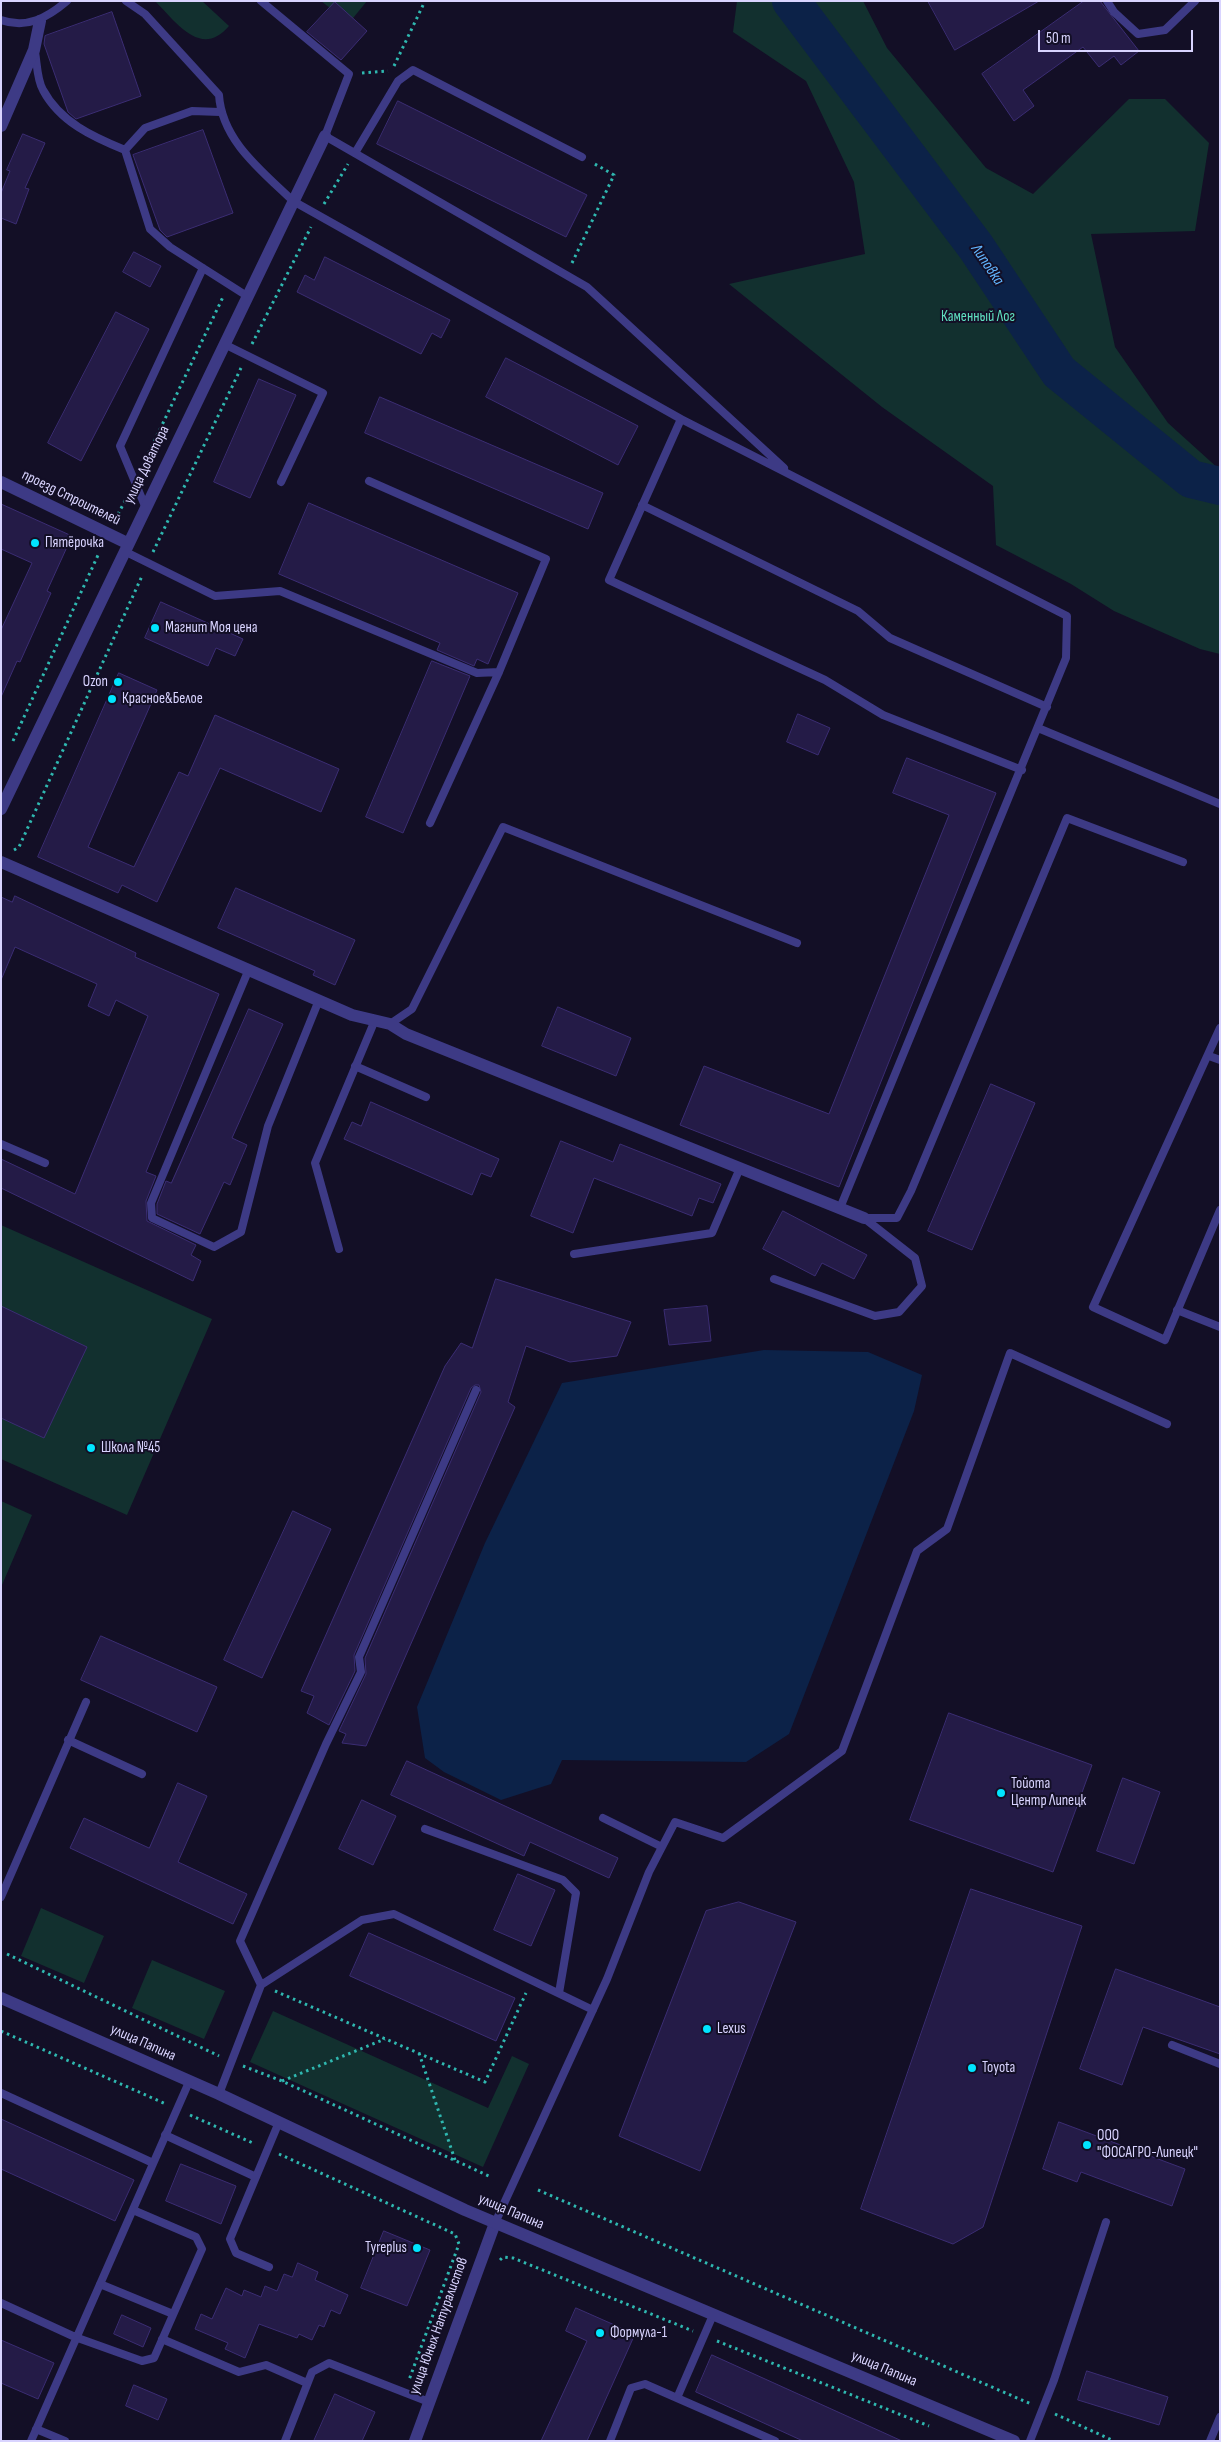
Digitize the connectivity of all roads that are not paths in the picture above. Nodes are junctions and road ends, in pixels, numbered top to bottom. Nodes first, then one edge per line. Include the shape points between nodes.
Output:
1 (67, 1) edge
2 (126, 1) edge
3 (261, 1) edge
4 (1107, 1) edge
5 (1195, 1) edge
6 (1, 20) edge
7 (40, 21) junction
8 (34, 50) junction
9 (220, 112) junction
10 (1, 126) edge
11 (324, 136) junction
12 (125, 150) junction
13 (354, 153) junction
14 (582, 157) road end
15 (293, 201) junction
16 (203, 268) junction
17 (246, 296) junction
18 (224, 344) junction
19 (682, 419) junction
20 (793, 476) junction
21 (369, 481) dead end
22 (1, 482) edge
23 (281, 482) dead end
24 (642, 505) junction
25 (145, 506) junction
26 (126, 547) junction
27 (499, 672) junction
28 (1047, 707) junction
29 (1038, 728) junction
30 (1022, 770) junction
31 (1220, 804) edge
32 (1, 809) edge
33 (430, 823) dead end
34 (4, 858) edge
35 (1183, 862) dead end
36 (797, 943) dead end
37 (249, 969) junction
38 (319, 1000) junction
39 (375, 1020) junction
40 (390, 1024) junction
41 (1220, 1028) edge
42 (1209, 1056) junction
43 (1220, 1060) edge
44 (355, 1066) junction
45 (426, 1097) dead end
46 (1, 1144) edge
47 (45, 1163) dead end
48 (740, 1168) junction
49 (840, 1208) junction
50 (1220, 1210) edge
51 (864, 1218) junction
52 (339, 1249) dead end
53 (574, 1254) dead end
54 (774, 1279) dead end
55 (1177, 1310) junction
56 (1220, 1327) edge
57 (476, 1390) dead end
58 (1168, 1424) dead end
59 (86, 1702) dead end
60 (68, 1740) junction
61 (142, 1774) dead end
62 (603, 1818) dead end
63 (425, 1829) dead end
64 (662, 1846) junction
65 (1, 1897) edge
66 (261, 1985) junction
67 (559, 1993) junction
68 (1, 1998) edge
69 (593, 2010) junction
70 (1172, 2045) dead end
71 (1220, 2064) edge
72 (190, 2082) junction
73 (1, 2093) edge
74 (219, 2094) junction
75 (279, 2122) junction
76 (165, 2136) junction
77 (154, 2163) junction
78 (256, 2177) junction
79 (133, 2210) junction
80 (1106, 2222) dead end
81 (495, 2223) junction
82 (269, 2267) dead end
83 (100, 2284) junction
84 (1, 2303) edge
85 (173, 2314) junction
86 (713, 2315) junction
87 (76, 2337) junction
88 (162, 2339) junction
89 (307, 2383) junction
90 (677, 2398) junction
91 (429, 2402) junction
92 (1220, 2417) edge
93 (36, 2429) junction
94 (31, 2441) edge
95 (65, 2441) edge
96 (285, 2441) edge
97 (415, 2441) edge
98 (610, 2441) edge
99 (775, 2441) edge
100 (1014, 2441) edge
101 (1030, 2441) edge
102 (1210, 2441) edge

1 - 7 lane
2 - 9 lane via 145,14 219,95
3 - 11 lane via 349,74
4 - 5 lane via 1138,34 1165,30
6 - 7 lane via 14,25
7 - 8 street
8 - 10 street
8 - 12 lane via 42,89 68,121
9 - 12 lane via 192,112 145,128
9 - 15 lane via 251,162
11 - 13 lane
11 - 15 street, улица Доватора
12 - 16 lane via 150,229 170,247
13 - 14 lane via 398,81 414,70
13 - 20 lane via 587,287
15 - 17 street, улица Доватора
15 - 19 lane
16 - 17 lane
16 - 25 lane via 120,446
17 - 18 street, улица Доватора
18 - 23 lane via 323,393
18 - 25 street, улица Доватора
19 - 20 lane
19 - 24 lane
20 - 28 lane via 1067,616 1066,658
21 - 27 lane via 546,559
22 - 26 street, проезд Строителей
24 - 28 lane via 858,611 890,638
24 - 30 lane via 609,580 825,680 883,715
25 - 26 street, улица Доватора
26 - 27 lane via 148,563 214,596 280,590 477,673
26 - 32 street, улица Доватора
27 - 33 lane
28 - 29 lane
29 - 30 lane
29 - 31 lane
30 - 49 lane
34 - 37 street
35 - 51 lane via 1067,818 898,1218
36 - 40 lane via 503,827 412,1009
37 - 38 street
37 - 38 lane via 151,1203 152,1218 214,1247 241,1232 268,1126
38 - 39 street via 352,1015
39 - 40 street
39 - 44 lane
40 - 48 street via 406,1034
41 - 42 lane
42 - 43 lane
42 - 55 lane via 1093,1307 1164,1340
44 - 45 lane
44 - 52 lane via 315,1163
46 - 47 lane
48 - 49 street
48 - 53 lane via 712,1233
49 - 51 street
50 - 55 lane
51 - 54 lane via 915,1258 922,1286 899,1312 875,1316
55 - 56 lane
57 - 66 lane via 359,1657 361,1672 240,1941
58 - 64 lane via 1010,1353 947,1529 917,1551 842,1751 723,1838 676,1822
59 - 60 lane
60 - 61 lane
60 - 65 lane
62 - 64 lane
63 - 67 lane via 563,1880 576,1893
64 - 69 lane via 648,1872
66 - 67 lane via 362,1920 394,1914
66 - 74 lane
67 - 69 lane
68 - 72 street, улица Папина
69 - 81 lane
70 - 71 lane
72 - 74 street, улица Папина
72 - 76 lane
73 - 77 lane
74 - 75 street, улица Папина
75 - 78 lane
75 - 81 street, улица Папина
76 - 77 lane
76 - 78 lane
77 - 79 lane
78 - 82 lane via 230,2239 236,2253
79 - 83 lane
79 - 85 lane via 196,2237 202,2249
80 - 101 lane
81 - 86 street, улица Папина
81 - 91 street, улица Юных Натуралистов
83 - 85 lane
83 - 87 lane
84 - 87 lane
85 - 88 lane
86 - 90 lane
86 - 100 street, улица Папина
87 - 88 lane via 142,2361 154,2358
87 - 93 lane
88 - 89 lane via 239,2372 266,2365
89 - 91 lane via 312,2372 329,2363
89 - 96 lane
90 - 98 lane via 645,2384 631,2388
90 - 99 lane
91 - 97 street, улица Юных Натуралистов
92 - 102 lane
93 - 94 lane
93 - 95 lane

